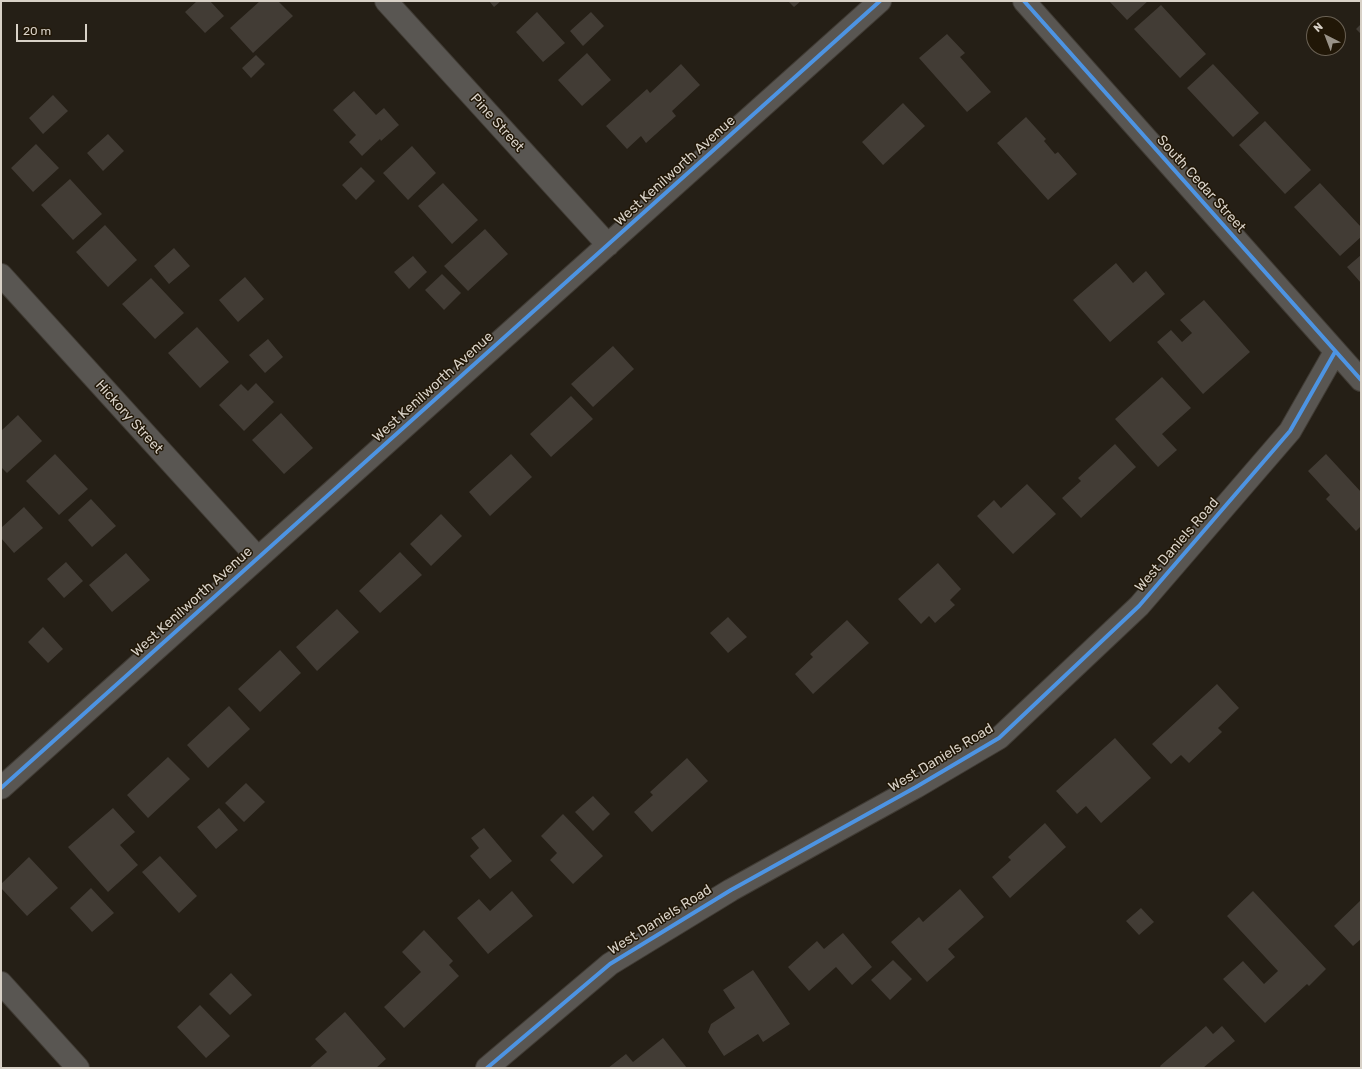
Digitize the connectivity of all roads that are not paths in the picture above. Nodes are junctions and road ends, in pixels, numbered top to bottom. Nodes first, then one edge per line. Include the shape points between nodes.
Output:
1 (386, 1) edge
2 (880, 1) edge
3 (1024, 1) edge
4 (608, 246) junction
5 (1, 276) edge
6 (1335, 352) junction
7 (1361, 380) edge
8 (258, 558) junction
9 (1, 788) edge
10 (1, 984) edge
11 (78, 1068) edge
12 (487, 1068) edge

1 - 4 street, Pine Street
2 - 4 street, West Kenilworth Avenue
3 - 6 street, South Cedar Street
4 - 8 street, West Kenilworth Avenue
5 - 8 street, Hickory Street
6 - 7 street, South Cedar Street
6 - 12 street, West Daniels Road via 1290,431 1144,600 999,738 731,890 610,964
8 - 9 street, West Kenilworth Avenue
10 - 11 street

